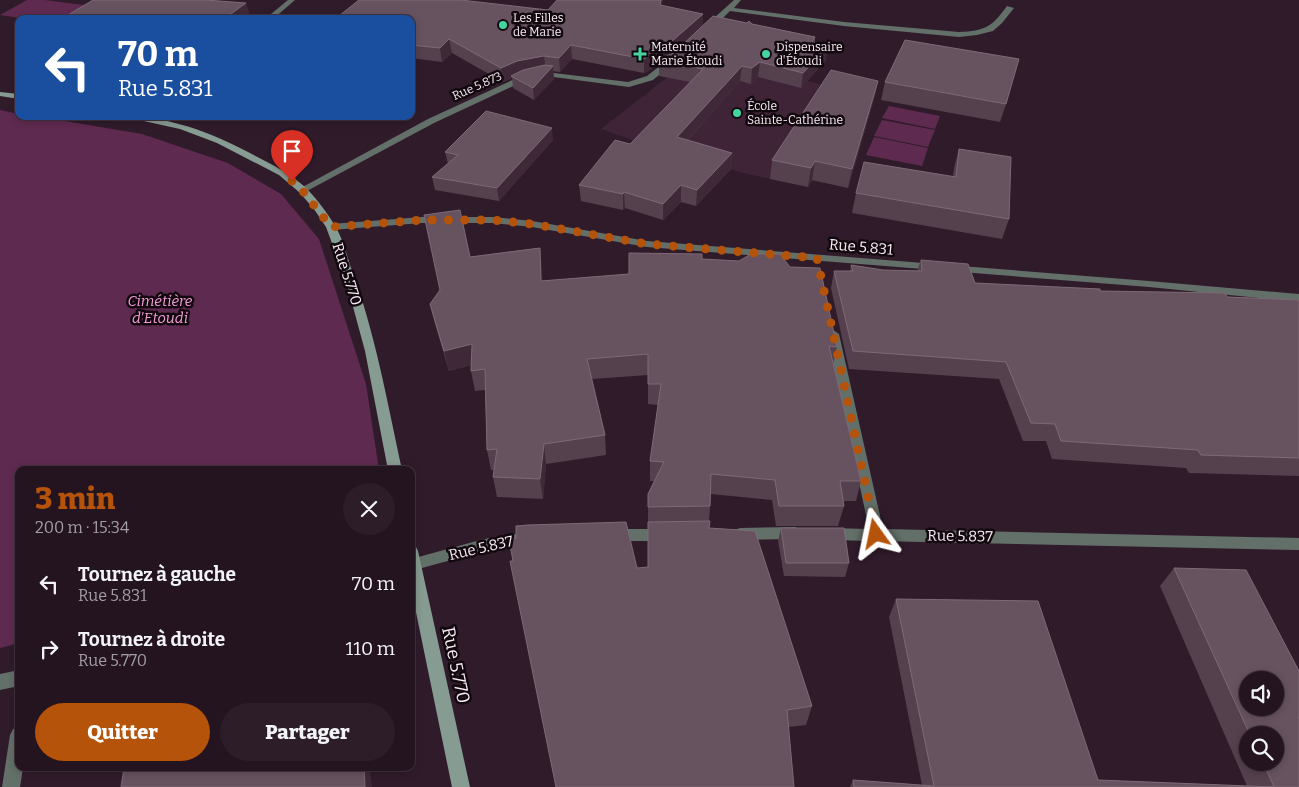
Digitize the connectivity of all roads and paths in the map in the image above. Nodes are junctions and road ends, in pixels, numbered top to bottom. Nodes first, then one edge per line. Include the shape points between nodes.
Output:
1 (292, 0) edge
2 (738, 0) edge
3 (1010, 8) dead end
4 (728, 9) junction
5 (273, 15) edge
6 (702, 34) edge
7 (681, 52) edge
8 (0, 94) edge
9 (15, 96) edge
10 (148, 120) edge
11 (302, 190) junction
12 (331, 227) junction
13 (1299, 298) edge
14 (831, 325) edge
15 (394, 466) edge
16 (725, 534) edge
17 (876, 534) junction
18 (677, 535) edge
19 (541, 536) edge
20 (599, 536) edge
21 (1299, 544) edge
22 (415, 559) edge
23 (415, 574) edge
24 (15, 679) edge
25 (0, 682) edge
26 (15, 761) edge
27 (11, 787) edge
28 (461, 787) edge

1 - 5 street
2 - 4 street
3 - 4 street via 996,26 972,33 862,26
4 - 6 street
7 - 11 street, Rue 5.873 via 650,78 630,85 546,74 522,79 431,120
8 - 9 main road
10 - 11 main road, Rue 5.770 via 182,127 220,141 282,173
11 - 12 main road, Rue 5.770
12 - 13 street, Rue 5.831 via 422,220 492,220 647,244 818,263 1149,284
12 - 15 main road, Rue 5.770 via 352,282 371,351
14 - 17 street
16 - 17 street, Rue 5.837
17 - 21 street, Rue 5.837
18 - 20 street
19 - 22 street, Rue 5.837
23 - 28 main road, Rue 5.770
24 - 25 street
26 - 27 street

